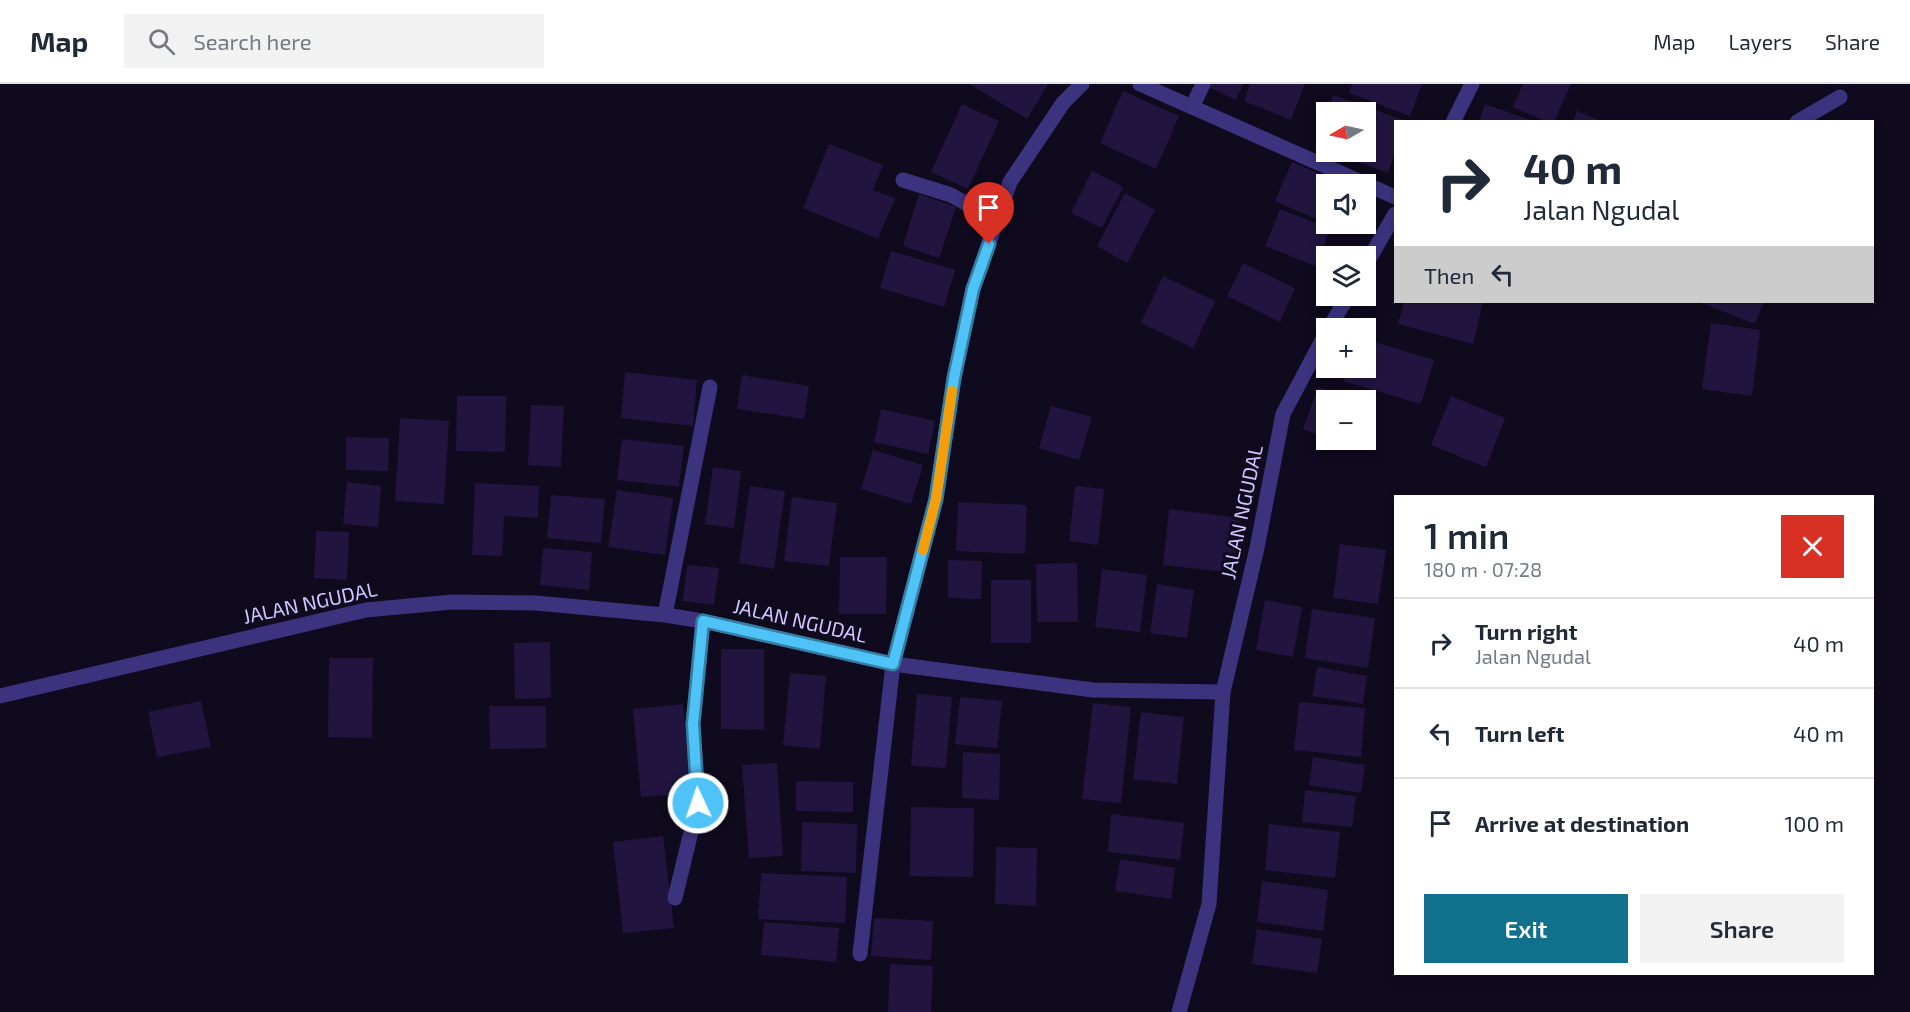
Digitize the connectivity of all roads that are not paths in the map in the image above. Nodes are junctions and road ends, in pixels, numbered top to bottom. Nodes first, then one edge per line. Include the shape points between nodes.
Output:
1 (1082, 84) edge
2 (1140, 84) edge
3 (1203, 84) edge
4 (1472, 84) edge
5 (1840, 97) dead end
6 (1192, 107) junction
7 (1454, 120) edge
8 (1800, 120) edge
9 (903, 180) dead end
10 (1394, 197) edge
11 (1394, 216) edge
12 (997, 221) junction
13 (1376, 247) edge
14 (1316, 352) edge
15 (710, 387) dead end
16 (665, 615) junction
17 (703, 621) junction
18 (893, 664) junction
19 (1223, 692) junction
20 (0, 696) edge
21 (675, 898) dead end
22 (860, 954) dead end
23 (1179, 1012) edge

1 - 12 street via 1063,103 1010,182
2 - 6 street
3 - 6 street
4 - 7 street
5 - 8 street
6 - 10 street
9 - 12 street via 951,195
11 - 13 street
12 - 18 street via 973,289 954,378 936,499
14 - 19 street, JALAN NGUDAL via 1283,414
15 - 16 street
16 - 17 street, JALAN NGUDAL
16 - 20 street, JALAN NGUDAL via 536,603 452,602 366,610
17 - 18 street, JALAN NGUDAL
17 - 21 street via 693,724 698,803
18 - 19 street, JALAN NGUDAL via 1093,690
18 - 22 street
19 - 23 street via 1209,904

